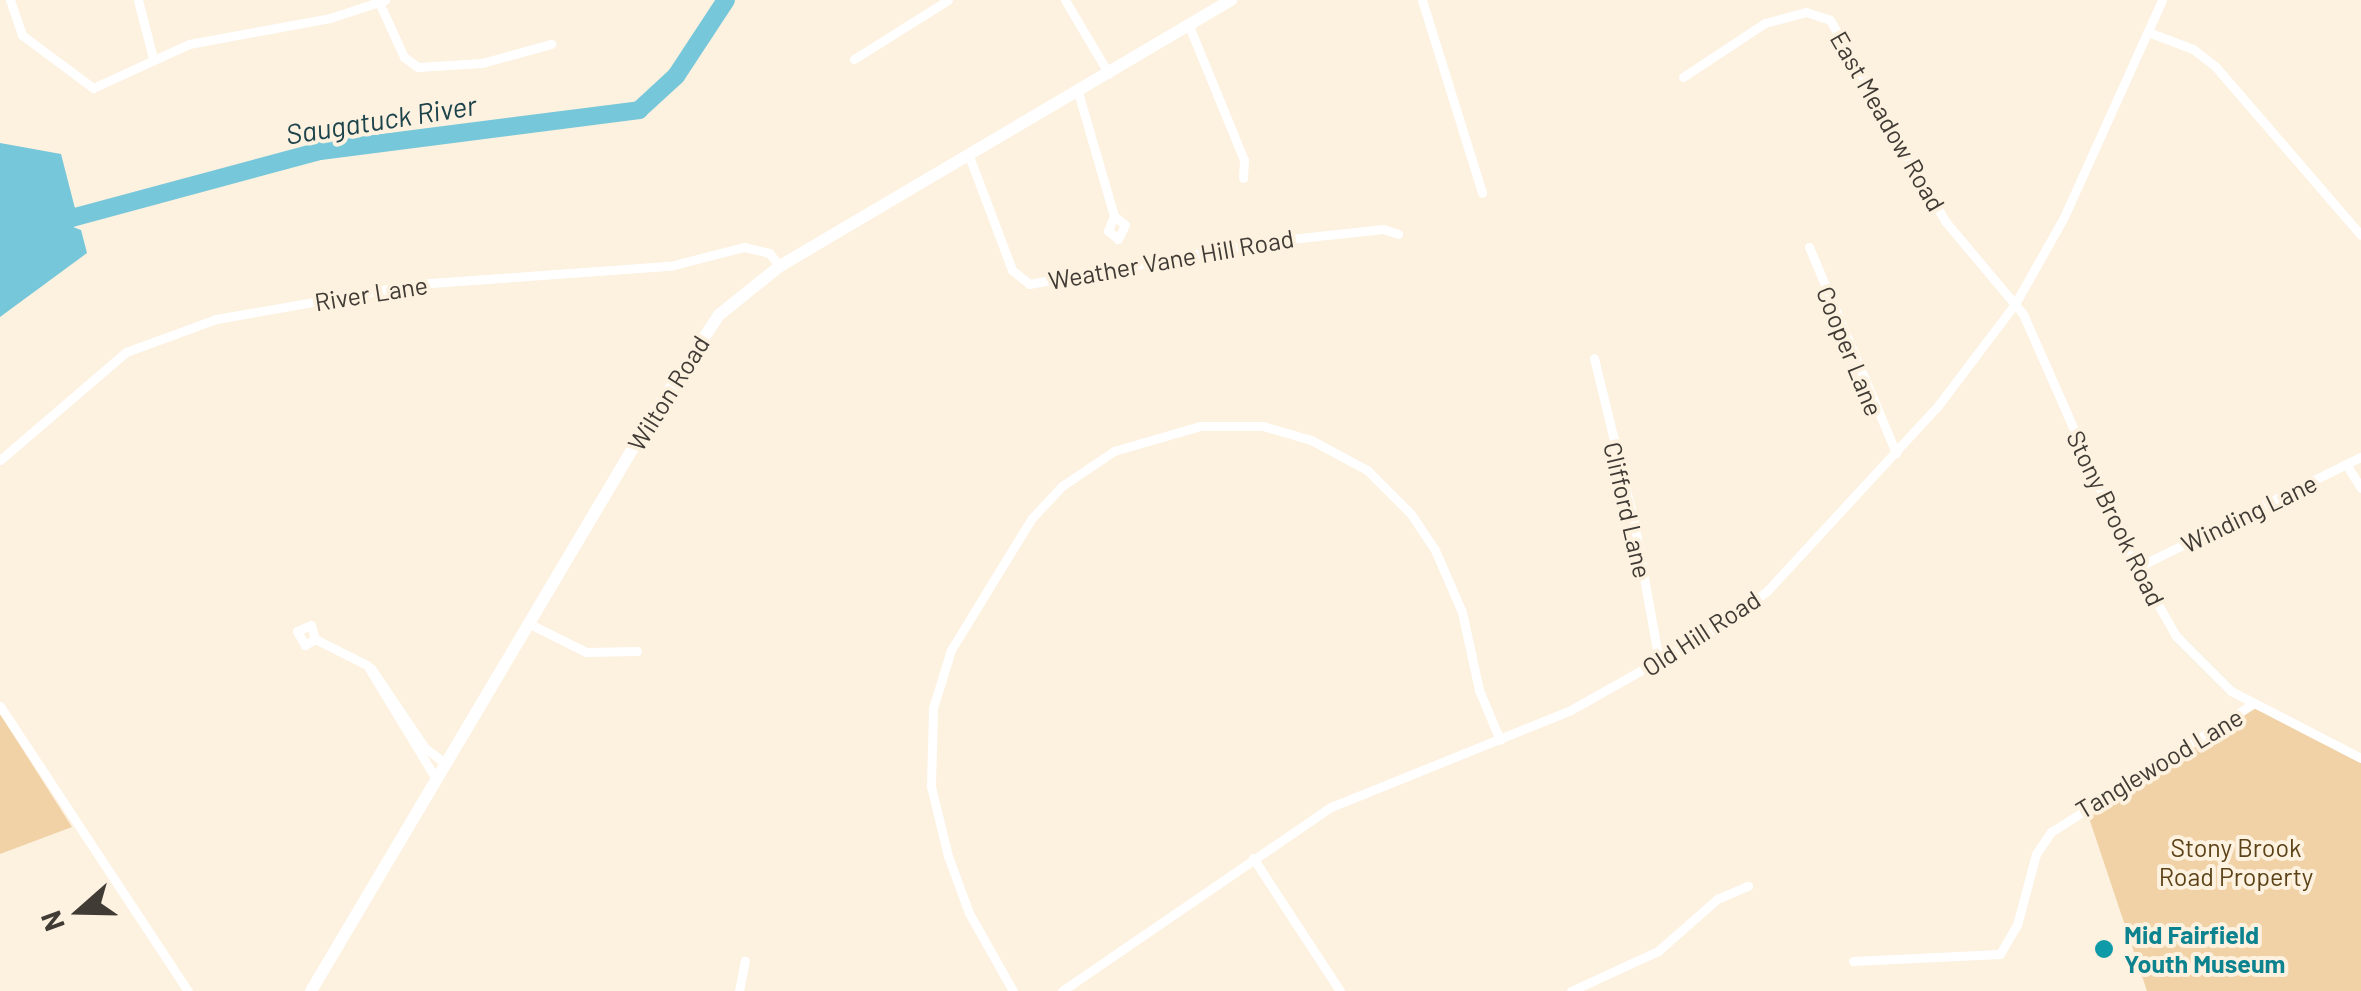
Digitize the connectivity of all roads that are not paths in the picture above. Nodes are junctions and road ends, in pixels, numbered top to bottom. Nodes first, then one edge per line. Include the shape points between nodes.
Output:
1 (10, 0) edge
2 (138, 0) edge
3 (948, 0) edge
4 (1065, 0) edge
5 (1231, 0) edge
6 (1422, 0) edge
7 (2162, 0) edge
8 (381, 1) edge
9 (1189, 26) junction
10 (2148, 32) junction
11 (551, 44) dead end
12 (153, 58) junction
13 (854, 59) dead end
14 (1108, 74) junction
15 (1683, 77) dead end
16 (1078, 92) junction
17 (969, 156) junction
18 (1243, 178) dead end
19 (1482, 193) dead end
20 (2361, 214) edge
21 (2344, 215) junction
22 (1114, 216) dead end
23 (1398, 234) dead end
24 (2361, 235) edge
25 (1809, 246) dead end
26 (780, 266) junction
27 (2014, 304) junction
28 (1594, 358) dead end
29 (1896, 453) junction
30 (2361, 456) edge
31 (0, 460) edge
32 (2346, 464) junction
33 (2361, 488) edge
34 (2136, 568) junction
35 (528, 623) junction
36 (316, 638) dead end
37 (637, 651) dead end
38 (1659, 662) junction
39 (367, 665) junction
40 (2253, 704) junction
41 (0, 706) edge
42 (1500, 740) junction
43 (2361, 758) edge
44 (445, 763) junction
45 (436, 779) junction
46 (1253, 858) junction
47 (1748, 886) dead end
48 (745, 961) dead end
49 (1854, 961) dead end
50 (188, 991) edge
51 (311, 991) edge
52 (739, 991) edge
53 (1013, 991) edge
54 (1062, 991) edge
55 (1340, 991) edge
56 (1571, 991) edge

1 - 12 street via 22,35 56,55 84,86 109,85
2 - 12 street
3 - 13 street
4 - 14 street
5 - 9 main road, Wilton Road
6 - 19 street
7 - 10 street, Old Hill Road
8 - 11 street via 396,44 418,67 482,63
8 - 12 street via 330,18 226,33
9 - 14 main road, Wilton Road
9 - 18 street via 1244,160
10 - 21 street via 2194,49 2215,66
10 - 27 street, Old Hill Road via 2064,217
14 - 16 main road, Wilton Road
15 - 27 street, East Meadow Road via 1764,23 1806,12 1828,18 1948,226
16 - 17 main road, Wilton Road
16 - 22 street
17 - 23 street, Weather Vane Hill Road via 1012,270 1029,284 1262,242 1382,229
17 - 26 main road, Wilton Road
20 - 21 street
21 - 24 street
25 - 29 street, Cooper Lane
26 - 31 street, River Lane via 769,253 744,248 670,266 417,284 216,319 126,352
26 - 35 main road, Wilton Road via 736,298 701,338
27 - 29 street, Old Hill Road
27 - 34 street, Stony Brook Road
28 - 38 street, Clifford Lane
29 - 38 street, Old Hill Road via 1756,601
30 - 32 street, Winding Lane
32 - 33 street
32 - 34 street, Winding Lane
34 - 40 street, Stony Brook Road via 2184,647
35 - 37 street via 586,652
35 - 44 main road, Wilton Road
36 - 39 street
38 - 42 street, Old Hill Road
39 - 44 street via 386,683 425,748
39 - 45 street
40 - 43 street, Stony Brook Road
40 - 49 street, Tanglewood Lane via 2051,832 2036,854 2017,926 2000,954
41 - 50 street
42 - 46 street, Old Hill Road via 1356,794
42 - 53 street via 1479,690 1462,612 1435,550 1367,470 1312,440 1263,426 1184,428 1114,451 1062,486 1032,518 952,650 932,708 931,786 948,856 969,913
44 - 45 main road, Wilton Road
45 - 51 main road, Wilton Road
46 - 54 street, Old Hill Road via 1163,927
46 - 55 street
47 - 56 street via 1717,898 1658,950
48 - 52 street

